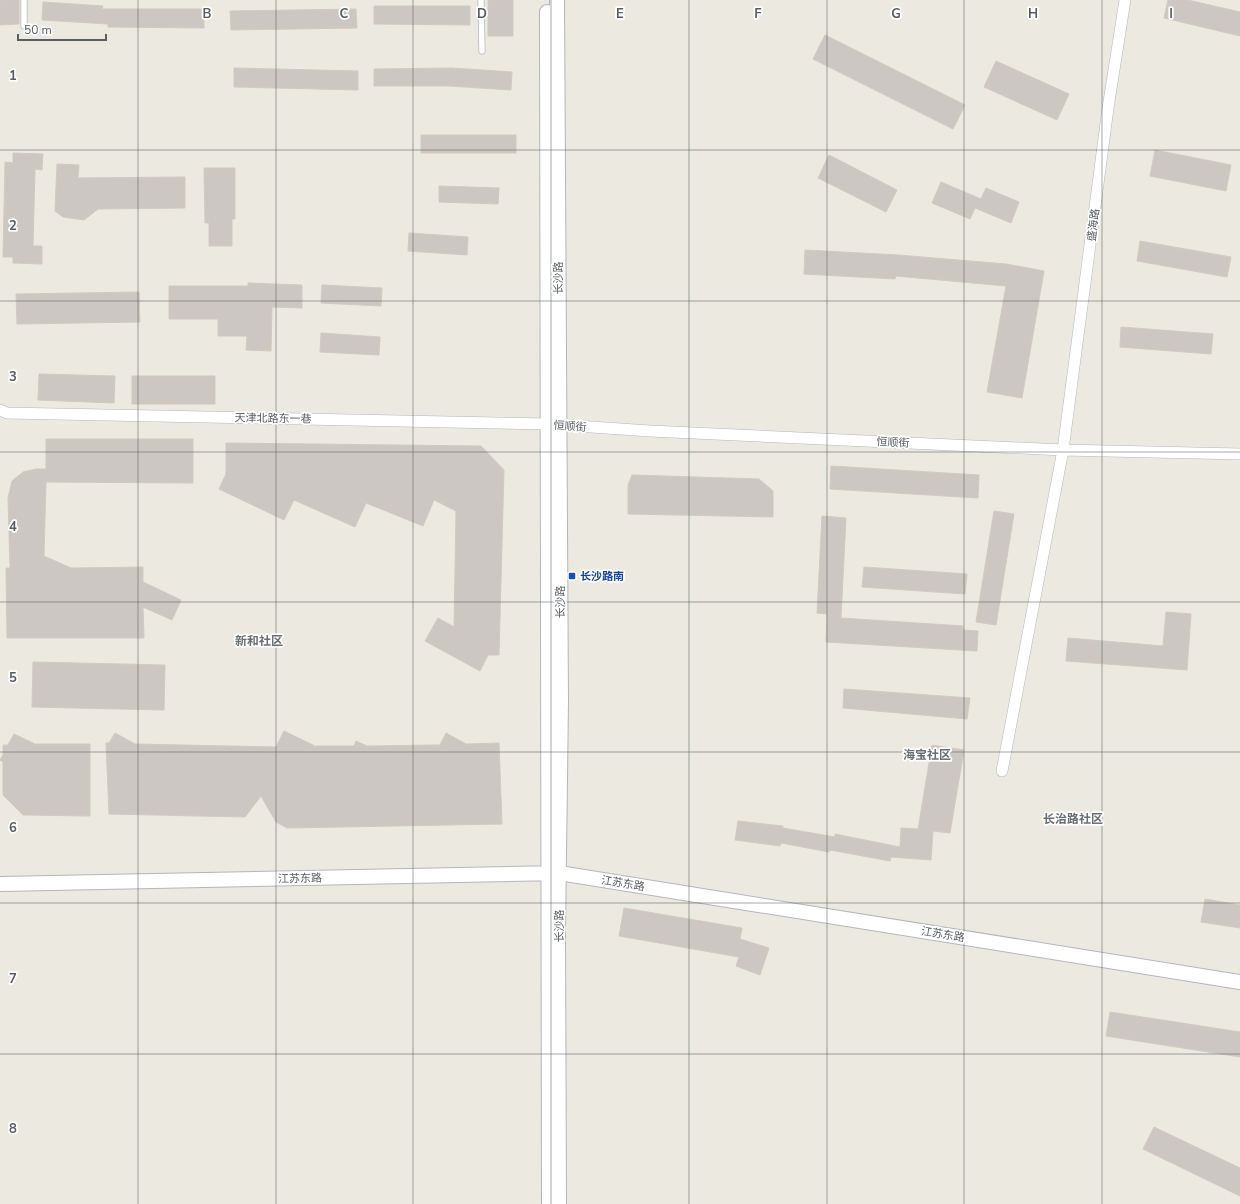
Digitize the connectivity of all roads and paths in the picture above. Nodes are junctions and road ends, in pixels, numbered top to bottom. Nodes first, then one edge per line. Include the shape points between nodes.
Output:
1 (24, 0) edge
2 (481, 0) edge
3 (547, 0) edge
4 (557, 0) edge
5 (1125, 0) edge
6 (24, 26) dead end
7 (482, 51) dead end
8 (0, 410) edge
9 (553, 425) junction
10 (1063, 450) junction
11 (1240, 454) edge
12 (1002, 771) dead end
13 (554, 873) junction
14 (0, 884) edge
15 (1240, 982) edge
16 (549, 1204) edge
17 (559, 1204) edge

1 - 6 lane
2 - 7 lane
3 - 9 street, 长沙路
4 - 9 street, 长沙路
5 - 10 street, 盛海路 via 1108,108
8 - 9 street, 天津北路东一巷 via 7,413
9 - 10 street, 恒顺街
9 - 13 street, 长沙路
10 - 11 street, 恒顺街
10 - 12 street, 盛海路
13 - 14 street, 江苏东路
13 - 15 street, 江苏东路
13 - 16 street, 长沙路
13 - 17 street, 长沙路

